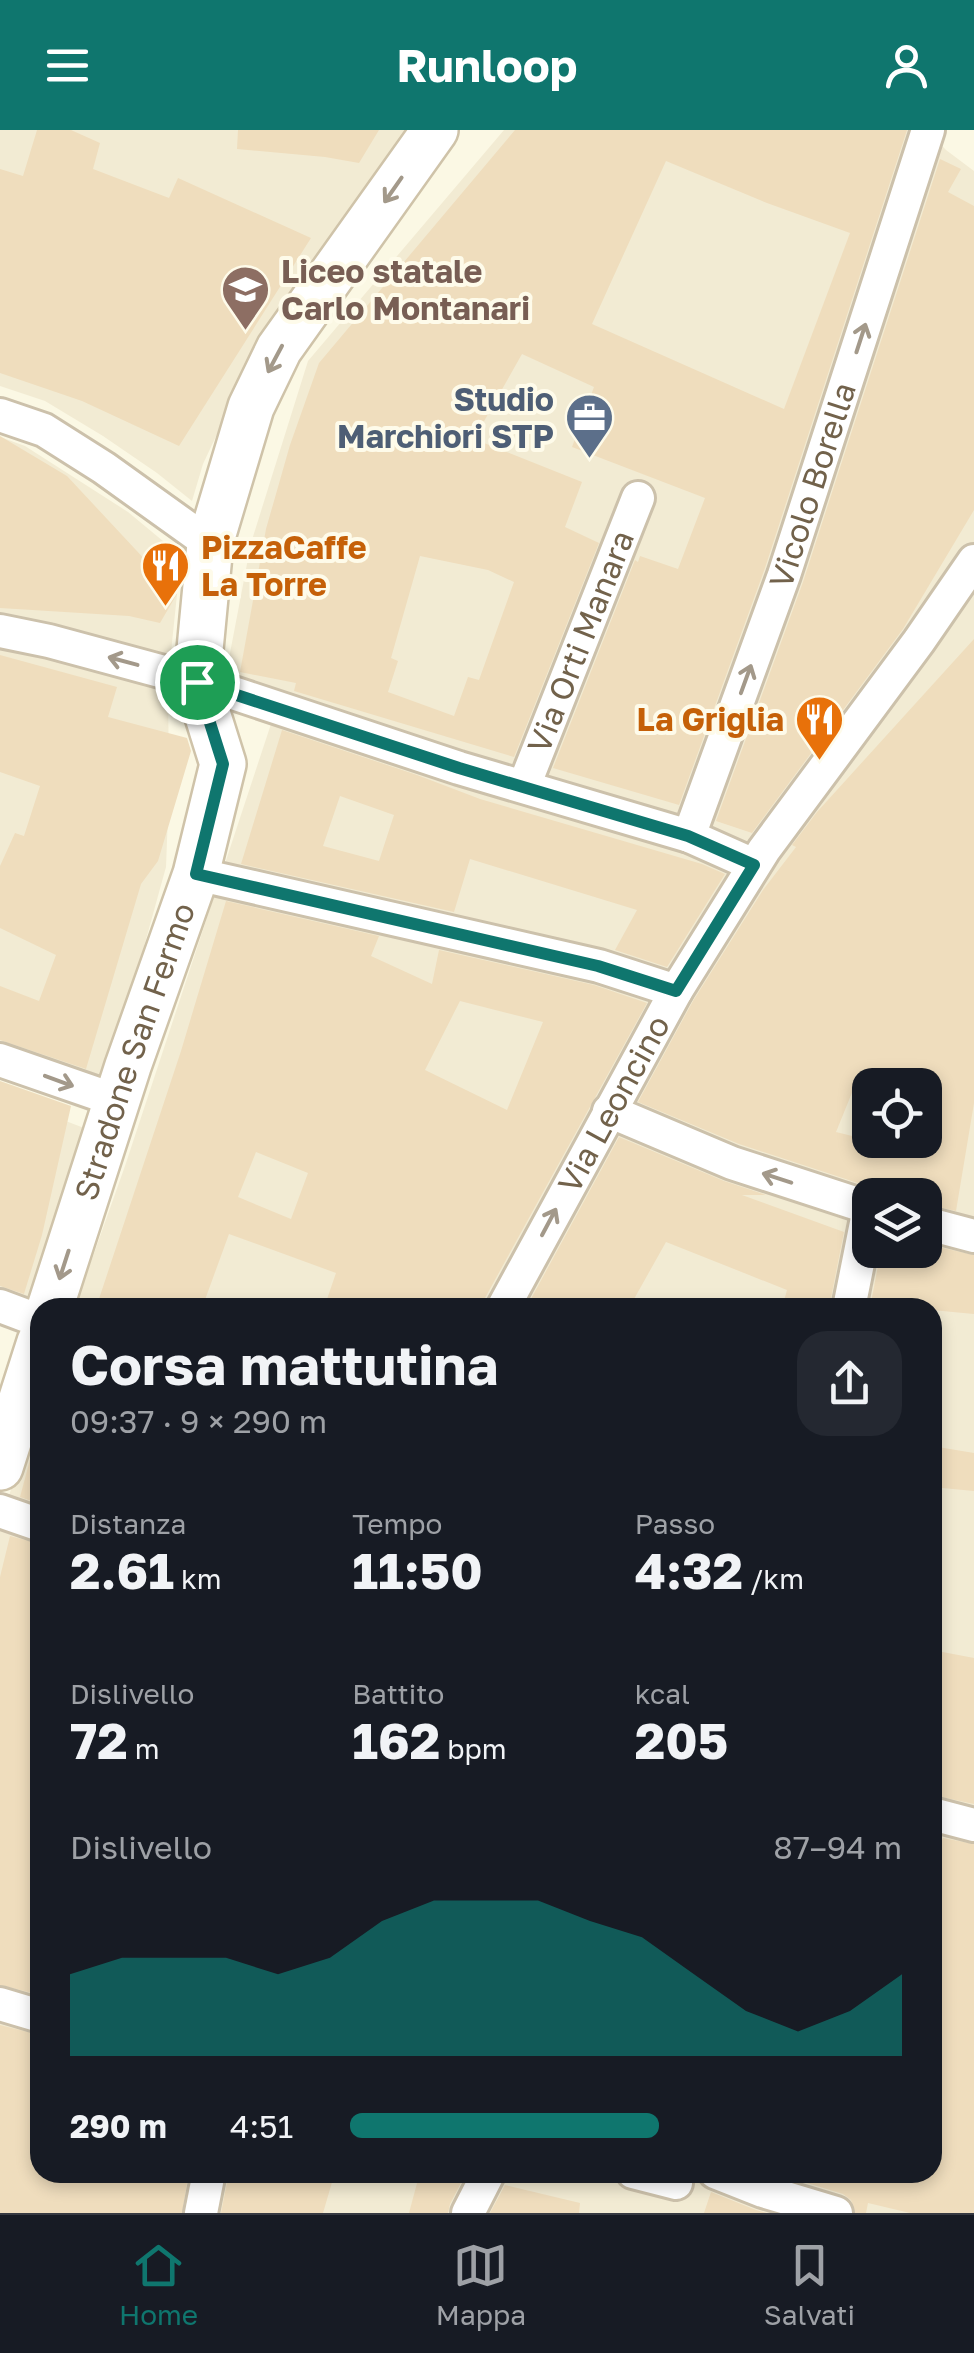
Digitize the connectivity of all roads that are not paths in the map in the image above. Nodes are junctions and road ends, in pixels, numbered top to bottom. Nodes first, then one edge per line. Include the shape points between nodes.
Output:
1 (436, 130) edge
2 (928, 130) edge
3 (0, 414) edge
4 (638, 498) dead end
5 (210, 544) junction
6 (974, 561) edge
7 (0, 631) edge
8 (197, 682) junction
9 (524, 786) junction
10 (688, 836) junction
11 (754, 865) junction
12 (196, 874) junction
13 (676, 991) junction
14 (0, 1060) edge
15 (118, 1102) junction
16 (609, 1111) junction
17 (852, 1202) edge
18 (942, 1228) edge
19 (974, 1236) edge
20 (857, 1268) edge
21 (53, 1298) edge
22 (508, 1298) edge
23 (851, 1298) edge
24 (0, 1306) edge
25 (30, 1317) edge
26 (30, 1373) edge
27 (0, 1467) edge
28 (0, 1511) edge
29 (30, 1522) edge
30 (942, 1819) edge
31 (974, 1825) edge
32 (0, 2004) edge
33 (30, 2013) edge
34 (207, 2183) edge
35 (483, 2183) edge
36 (743, 2183) edge
37 (202, 2213) edge
38 (468, 2213) edge
39 (836, 2213) edge

1 -> 5 street via 280,349 251,407
10 -> 2 street, Vicolo Borella via 784,575
3 - 5 street via 44,430
4 - 9 street, Via Orti Manara
5 - 8 street
6 - 11 street, Via Leoncino
8 -> 7 street
8 - 9 street
8 - 12 street, Stradone San Fermo via 223,764
9 - 10 street
10 - 11 street
11 - 13 street, Via Leoncino
12 - 13 street via 598,966
12 - 15 street, Stradone San Fermo
13 - 16 street, Via Leoncino
14 -> 15 street
15 -> 21 street, Stradone San Fermo
17 -> 16 street via 732,1164
22 -> 16 street, Via Leoncino
18 - 19 street
20 - 23 street
24 - 25 street
26 - 27 street
28 - 29 street
30 - 31 street
32 - 33 street
34 - 37 street
35 - 38 street
36 - 39 street

